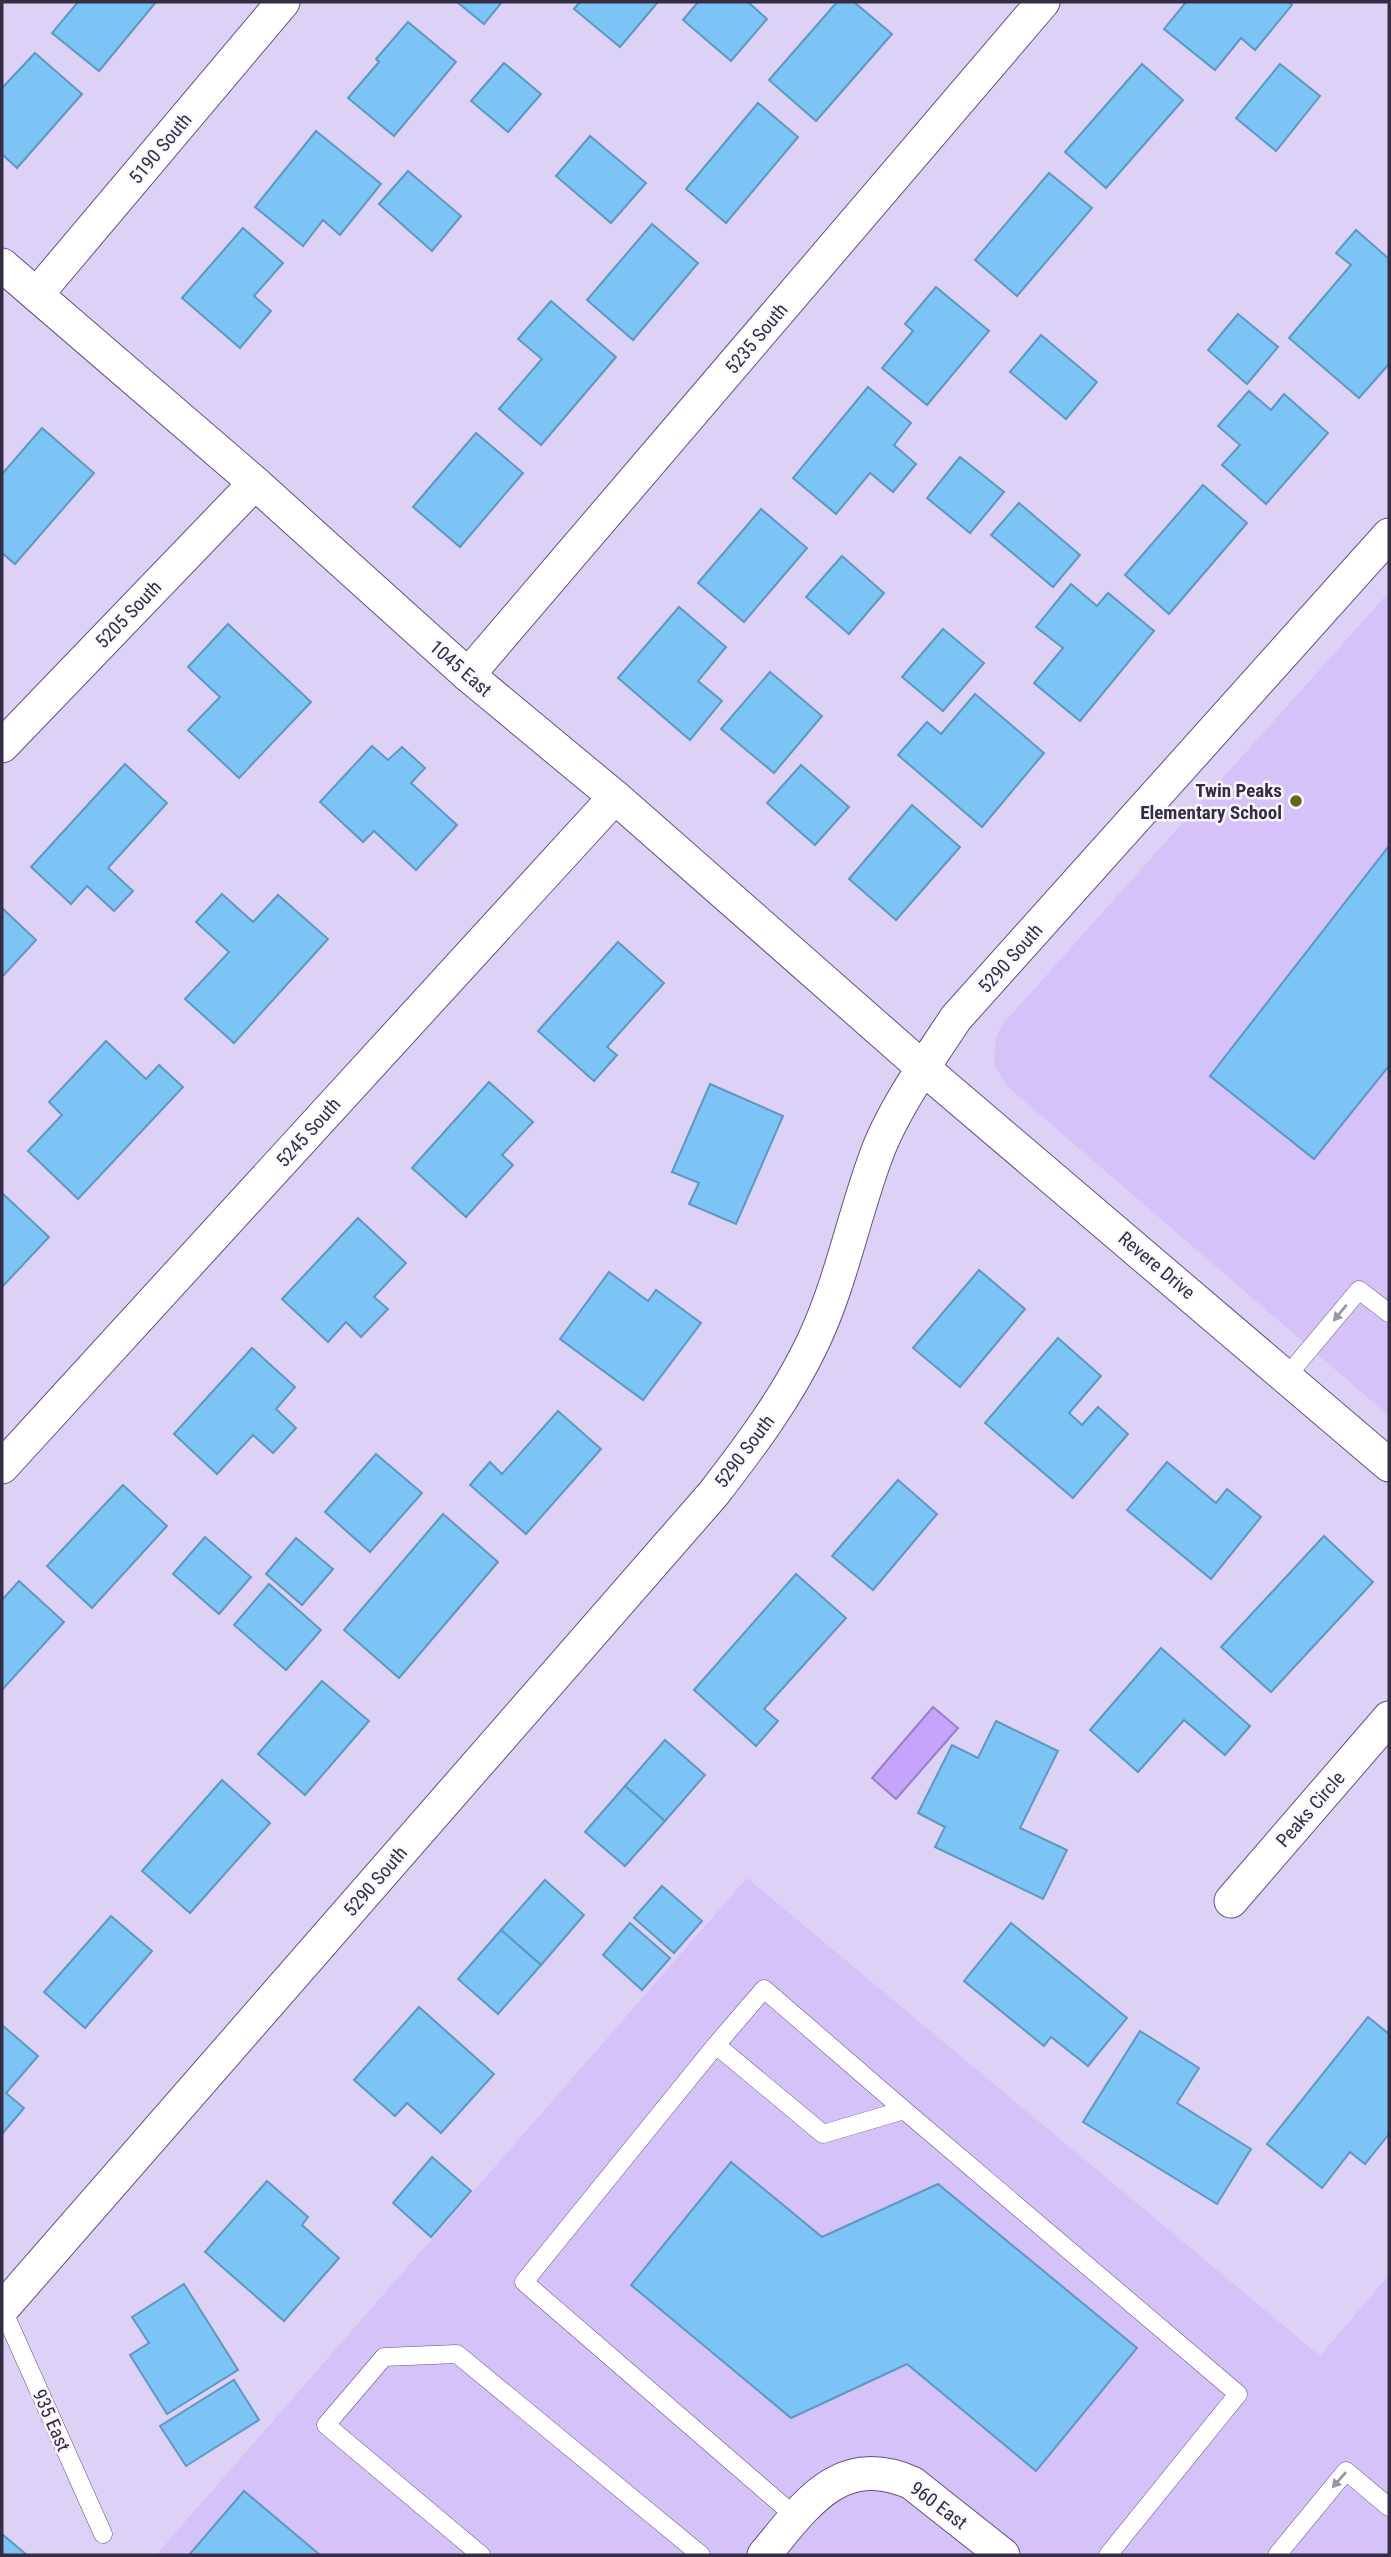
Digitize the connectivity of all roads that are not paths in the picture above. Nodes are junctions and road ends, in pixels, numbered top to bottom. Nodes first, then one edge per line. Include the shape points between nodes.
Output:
1 (283, 2) edge
2 (1043, 2) edge
3 (2, 265) edge
4 (37, 294) junction
5 (254, 483) junction
6 (1389, 535) edge
7 (468, 675) junction
8 (2, 746) edge
9 (615, 797) junction
10 (923, 1068) junction
11 (1389, 1313) edge
12 (1287, 1377) junction
13 (1389, 1465) edge
14 (2, 1467) edge
15 (1389, 1718) edge
16 (1231, 1901) dead end
17 (716, 2045) junction
18 (904, 2110) junction
19 (2, 2308) edge
20 (1389, 2507) edge
21 (796, 2517) junction
22 (103, 2534) dead end
23 (481, 2555) edge
24 (701, 2555) edge
25 (764, 2555) edge
26 (1003, 2555) edge
27 (1108, 2555) edge
28 (1277, 2555) edge

1 - 4 street, 5190 South
2 - 7 street, 5235 South
3 - 4 street, 1045 East
4 - 5 street, 1045 East
5 - 7 street, 1045 East
5 - 8 street, 5205 South
6 - 10 street, 5290 South via 956,1018
7 - 9 street, 1045 East
9 - 10 street, 1045 East
9 - 14 street, 5245 South
10 - 12 street, Revere Drive
10 - 19 street, 5290 South via 876,1155 814,1339 794,1380 744,1454
11 -> 12 lane via 1359,1290
12 - 13 street, Revere Drive
15 - 16 street, Peaks Circle
17 - 18 lane via 823,2134
17 - 18 lane via 764,1989
17 - 21 lane via 524,2282
18 - 27 lane via 1238,2394
19 - 22 lane, 935 East
20 -> 28 lane via 1346,2471
21 - 25 street
21 - 26 street, 960 East via 825,2487 852,2476 900,2477
23 - 24 lane via 326,2425 384,2357 457,2354

